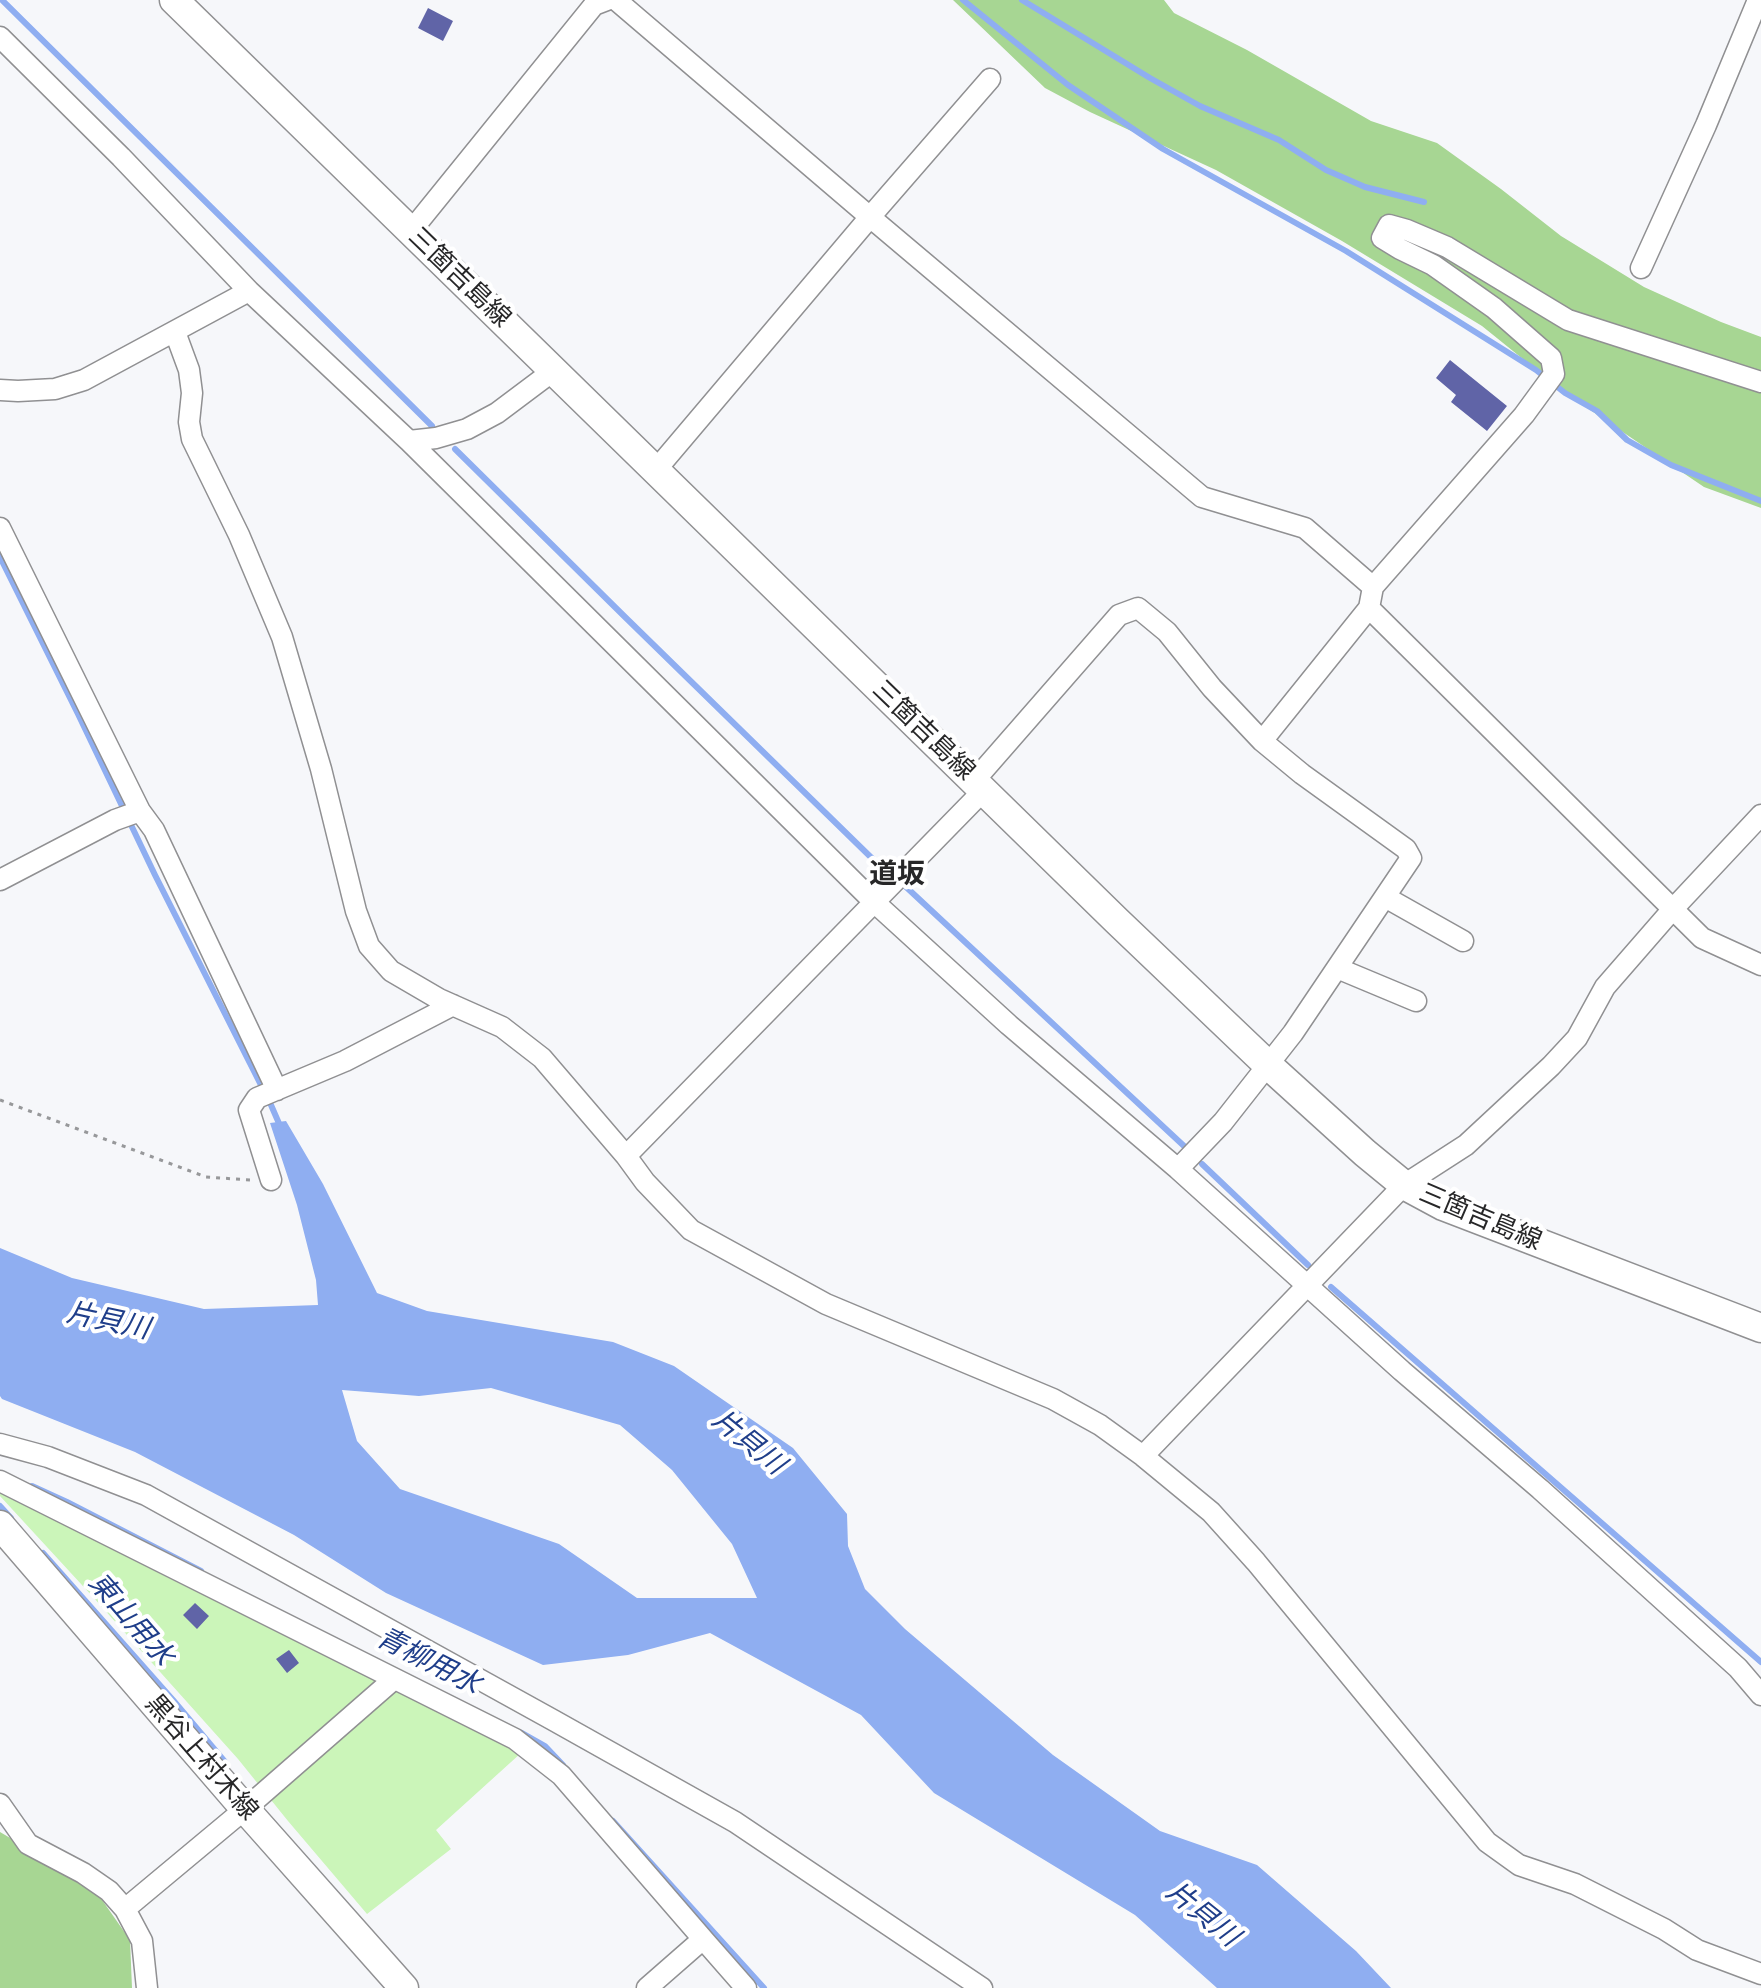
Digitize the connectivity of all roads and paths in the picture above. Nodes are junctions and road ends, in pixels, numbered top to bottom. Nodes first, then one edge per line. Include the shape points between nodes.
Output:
1 (174, 0) edge
2 (607, 0) edge
3 (616, 0) edge
4 (1758, 0) edge
5 (0, 37) edge
6 (990, 79) dead end
7 (870, 217) junction
8 (411, 231) junction
9 (1641, 268) dead end
10 (249, 291) junction
11 (175, 332) junction
12 (553, 371) junction
13 (1761, 382) edge
14 (0, 390) edge
15 (409, 441) junction
16 (655, 471) junction
17 (0, 528) edge
18 (1373, 587) junction
19 (1369, 608) junction
20 (1262, 741) junction
21 (979, 785) junction
22 (139, 812) junction
23 (1761, 815) edge
24 (0, 880) edge
25 (880, 894) junction
26 (1385, 897) junction
27 (1672, 910) junction
28 (1463, 941) dead end
29 (1761, 965) edge
30 (1337, 968) junction
31 (1416, 1001) dead end
32 (453, 1005) junction
33 (1268, 1065) junction
34 (270, 1093) junction
35 (0, 1100) edge
36 (626, 1156) junction
37 (1178, 1169) junction
38 (271, 1180) joint
39 (1404, 1185) junction
40 (1308, 1286) junction
41 (1761, 1328) edge
42 (0, 1444) edge
43 (1143, 1456) junction
44 (0, 1481) edge
45 (0, 1525) edge
46 (394, 1679) junction
47 (1761, 1695) edge
48 (0, 1804) edge
49 (245, 1809) junction
50 (125, 1909) junction
51 (703, 1939) junction
52 (1761, 1974) edge
53 (147, 1988) edge
54 (404, 1988) edge
55 (647, 1988) edge
56 (746, 1988) edge
57 (982, 1988) edge

1 - 8 main road, 三箇吉島線
2 - 8 street via 594,5
3 - 7 street
4 - 9 street
5 - 10 street
6 - 7 street
7 - 16 street
7 - 18 street via 1202,497 1305,528
8 - 12 main road, 三箇吉島線
10 - 11 street
10 - 15 street
11 - 14 street via 84,380 55,389
11 - 32 street via 189,370 192,439 282,637 369,946 391,971
12 - 15 street via 467,429
12 - 16 main road, 三箇吉島線
13 - 18 street via 1568,320 1447,247 1389,225 1382,238 1433,265 1494,308 1551,358 1554,374
15 - 25 street
16 - 21 main road, 三箇吉島線
17 - 22 street
18 - 19 street
19 - 20 street
19 - 27 street
20 - 21 street via 1167,632 1138,608 1119,615
20 - 26 street via 1406,849 1411,858
21 - 25 street
21 - 33 main road, 三箇吉島線
22 - 24 street
22 - 34 street via 154,830
23 - 27 street
25 - 36 street
25 - 37 street via 1009,1025
26 - 28 street
26 - 30 street
27 - 29 street via 1702,938
27 - 39 street via 1605,987 1577,1038 1551,1066 1466,1145
30 - 31 street
30 - 33 street
32 - 34 street
32 - 36 street via 502,1027 542,1058
33 - 37 street
33 - 39 main road, 三箇吉島線
34 - 38 street via 249,1110
35 - 38 path via 206,1177
36 - 43 street via 691,1230 826,1304 1053,1399
37 - 40 street
39 - 40 street
39 - 41 main road, 三箇吉島線 via 1480,1221
40 - 43 street
40 - 47 street via 1551,1499 1738,1668
42 - 57 street via 146,1495 553,1720 735,1822
43 - 52 street via 1211,1512 1247,1552 1487,1842 1519,1865 1575,1884 1697,1950
44 - 46 street
45 - 49 main road, 黒谷上村木線
46 - 49 street
46 - 51 street via 515,1739 561,1775
48 - 50 street via 28,1844 83,1873
49 - 50 street
49 - 54 main road, 黒谷上村木線
50 - 53 street via 142,1941
51 - 55 street
51 - 56 street

